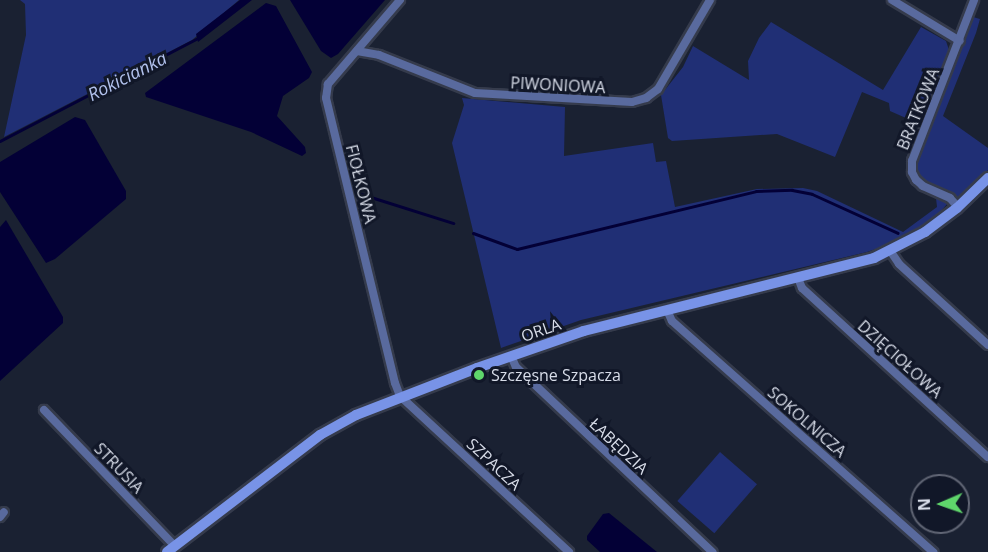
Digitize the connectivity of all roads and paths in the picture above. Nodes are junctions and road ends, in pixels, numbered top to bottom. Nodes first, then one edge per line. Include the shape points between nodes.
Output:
1 (399, 0) edge
2 (710, 0) edge
3 (892, 0) edge
4 (974, 0) edge
5 (960, 41) junction
6 (357, 51) junction
7 (988, 178) edge
8 (957, 208) junction
9 (891, 252) junction
10 (798, 278) junction
11 (667, 310) junction
12 (988, 345) edge
13 (511, 356) junction
14 (400, 396) junction
15 (44, 410) dead end
16 (988, 457) edge
17 (171, 549) edge
18 (569, 552) edge
19 (712, 552) edge
20 (933, 552) edge

1 - 6 street, FIOŁKOWA
2 - 6 street, PIWONIOWA via 658,89 632,102 474,93
3 - 5 street
4 - 5 street, BRATKOWA
5 - 8 street, BRATKOWA via 912,161 912,172 923,186 950,198
6 - 14 street, FIOŁKOWA via 328,84 326,98
7 - 8 street, ORLA
8 - 9 street, ORLA
9 - 10 street, ORLA
9 - 12 street via 899,264
10 - 11 street, ORLA
10 - 16 street, DZIĘCIOŁOWA via 802,288
11 - 13 street, ORLA
11 - 20 street, SOKOLNICZA via 672,321
13 - 14 street, ORLA
13 - 19 street, ŁABĘDZIA via 516,367
14 - 17 street, ORLA via 320,435
14 - 18 street, SZPACZA
15 - 17 street, STRUSIA

